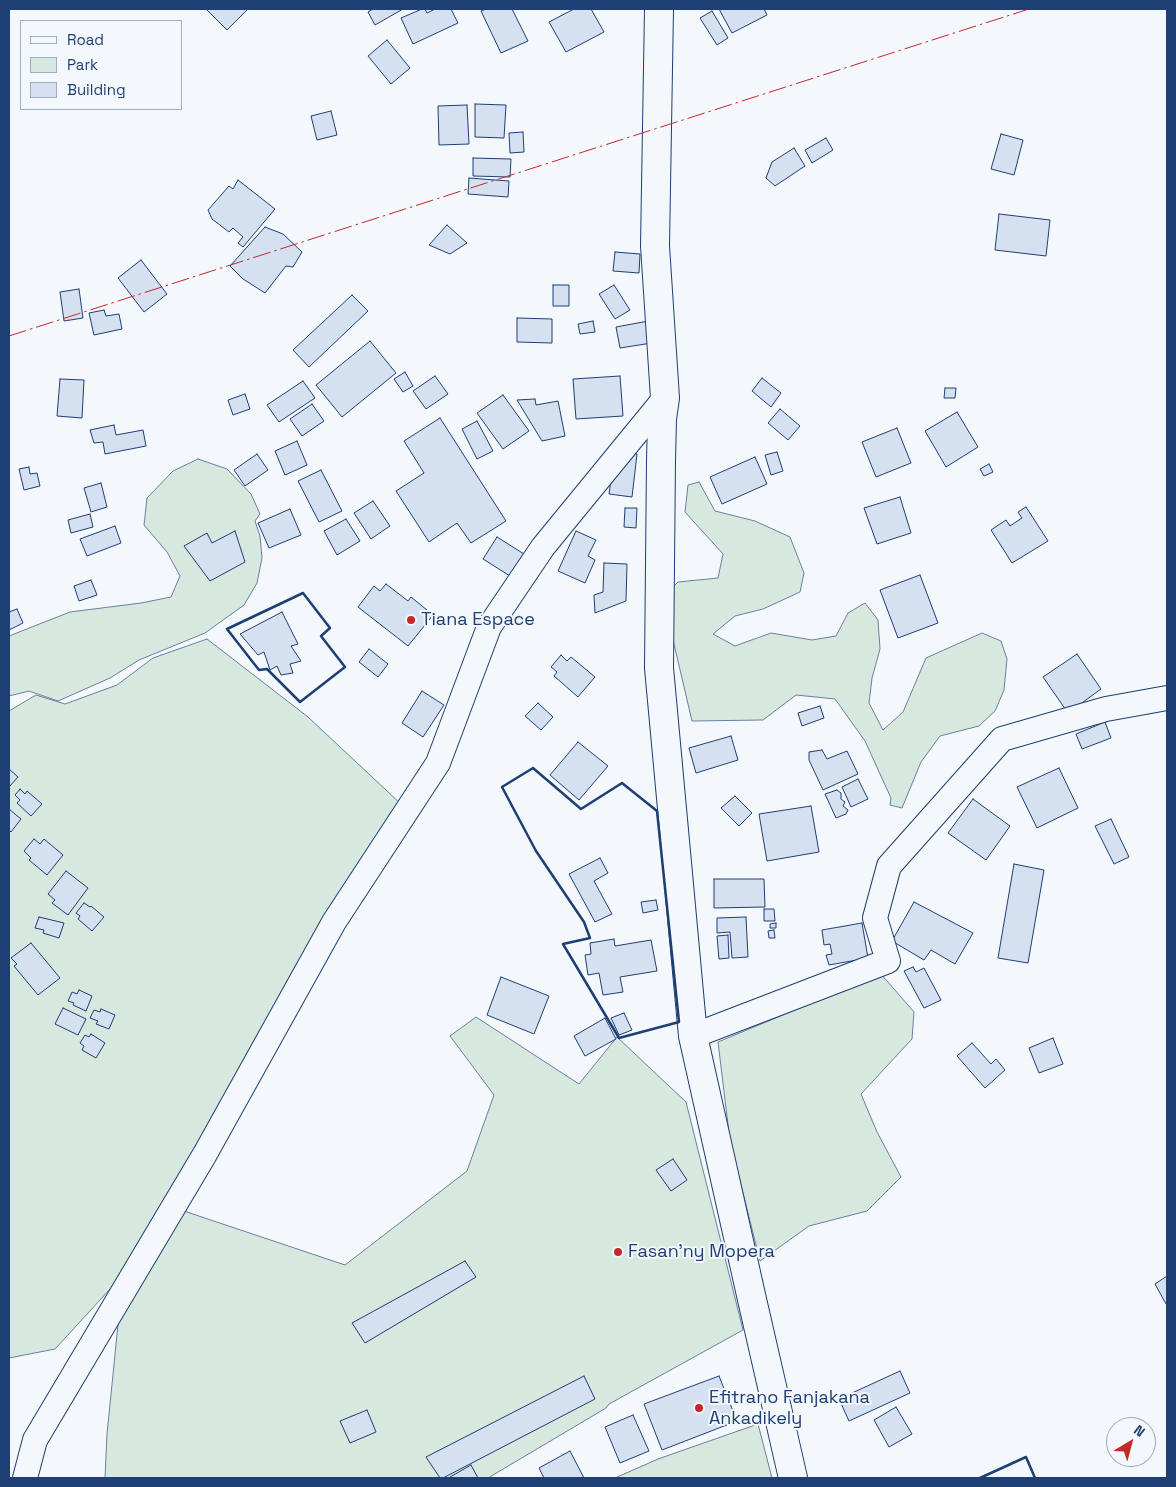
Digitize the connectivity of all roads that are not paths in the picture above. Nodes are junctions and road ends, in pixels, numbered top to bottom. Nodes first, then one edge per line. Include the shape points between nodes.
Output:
1 (659, 9) edge
2 (665, 398) junction
3 (1167, 698) edge
4 (693, 1036) junction
5 (25, 1478) edge
6 (793, 1478) edge

1 - 2 street via 655,246
2 - 4 street via 661,461 659,668
2 - 5 street via 543,548 489,627 438,763 334,922 205,1154 35,1440
3 - 4 street via 1106,709 1002,739 889,866 875,918 888,961
4 - 6 street

